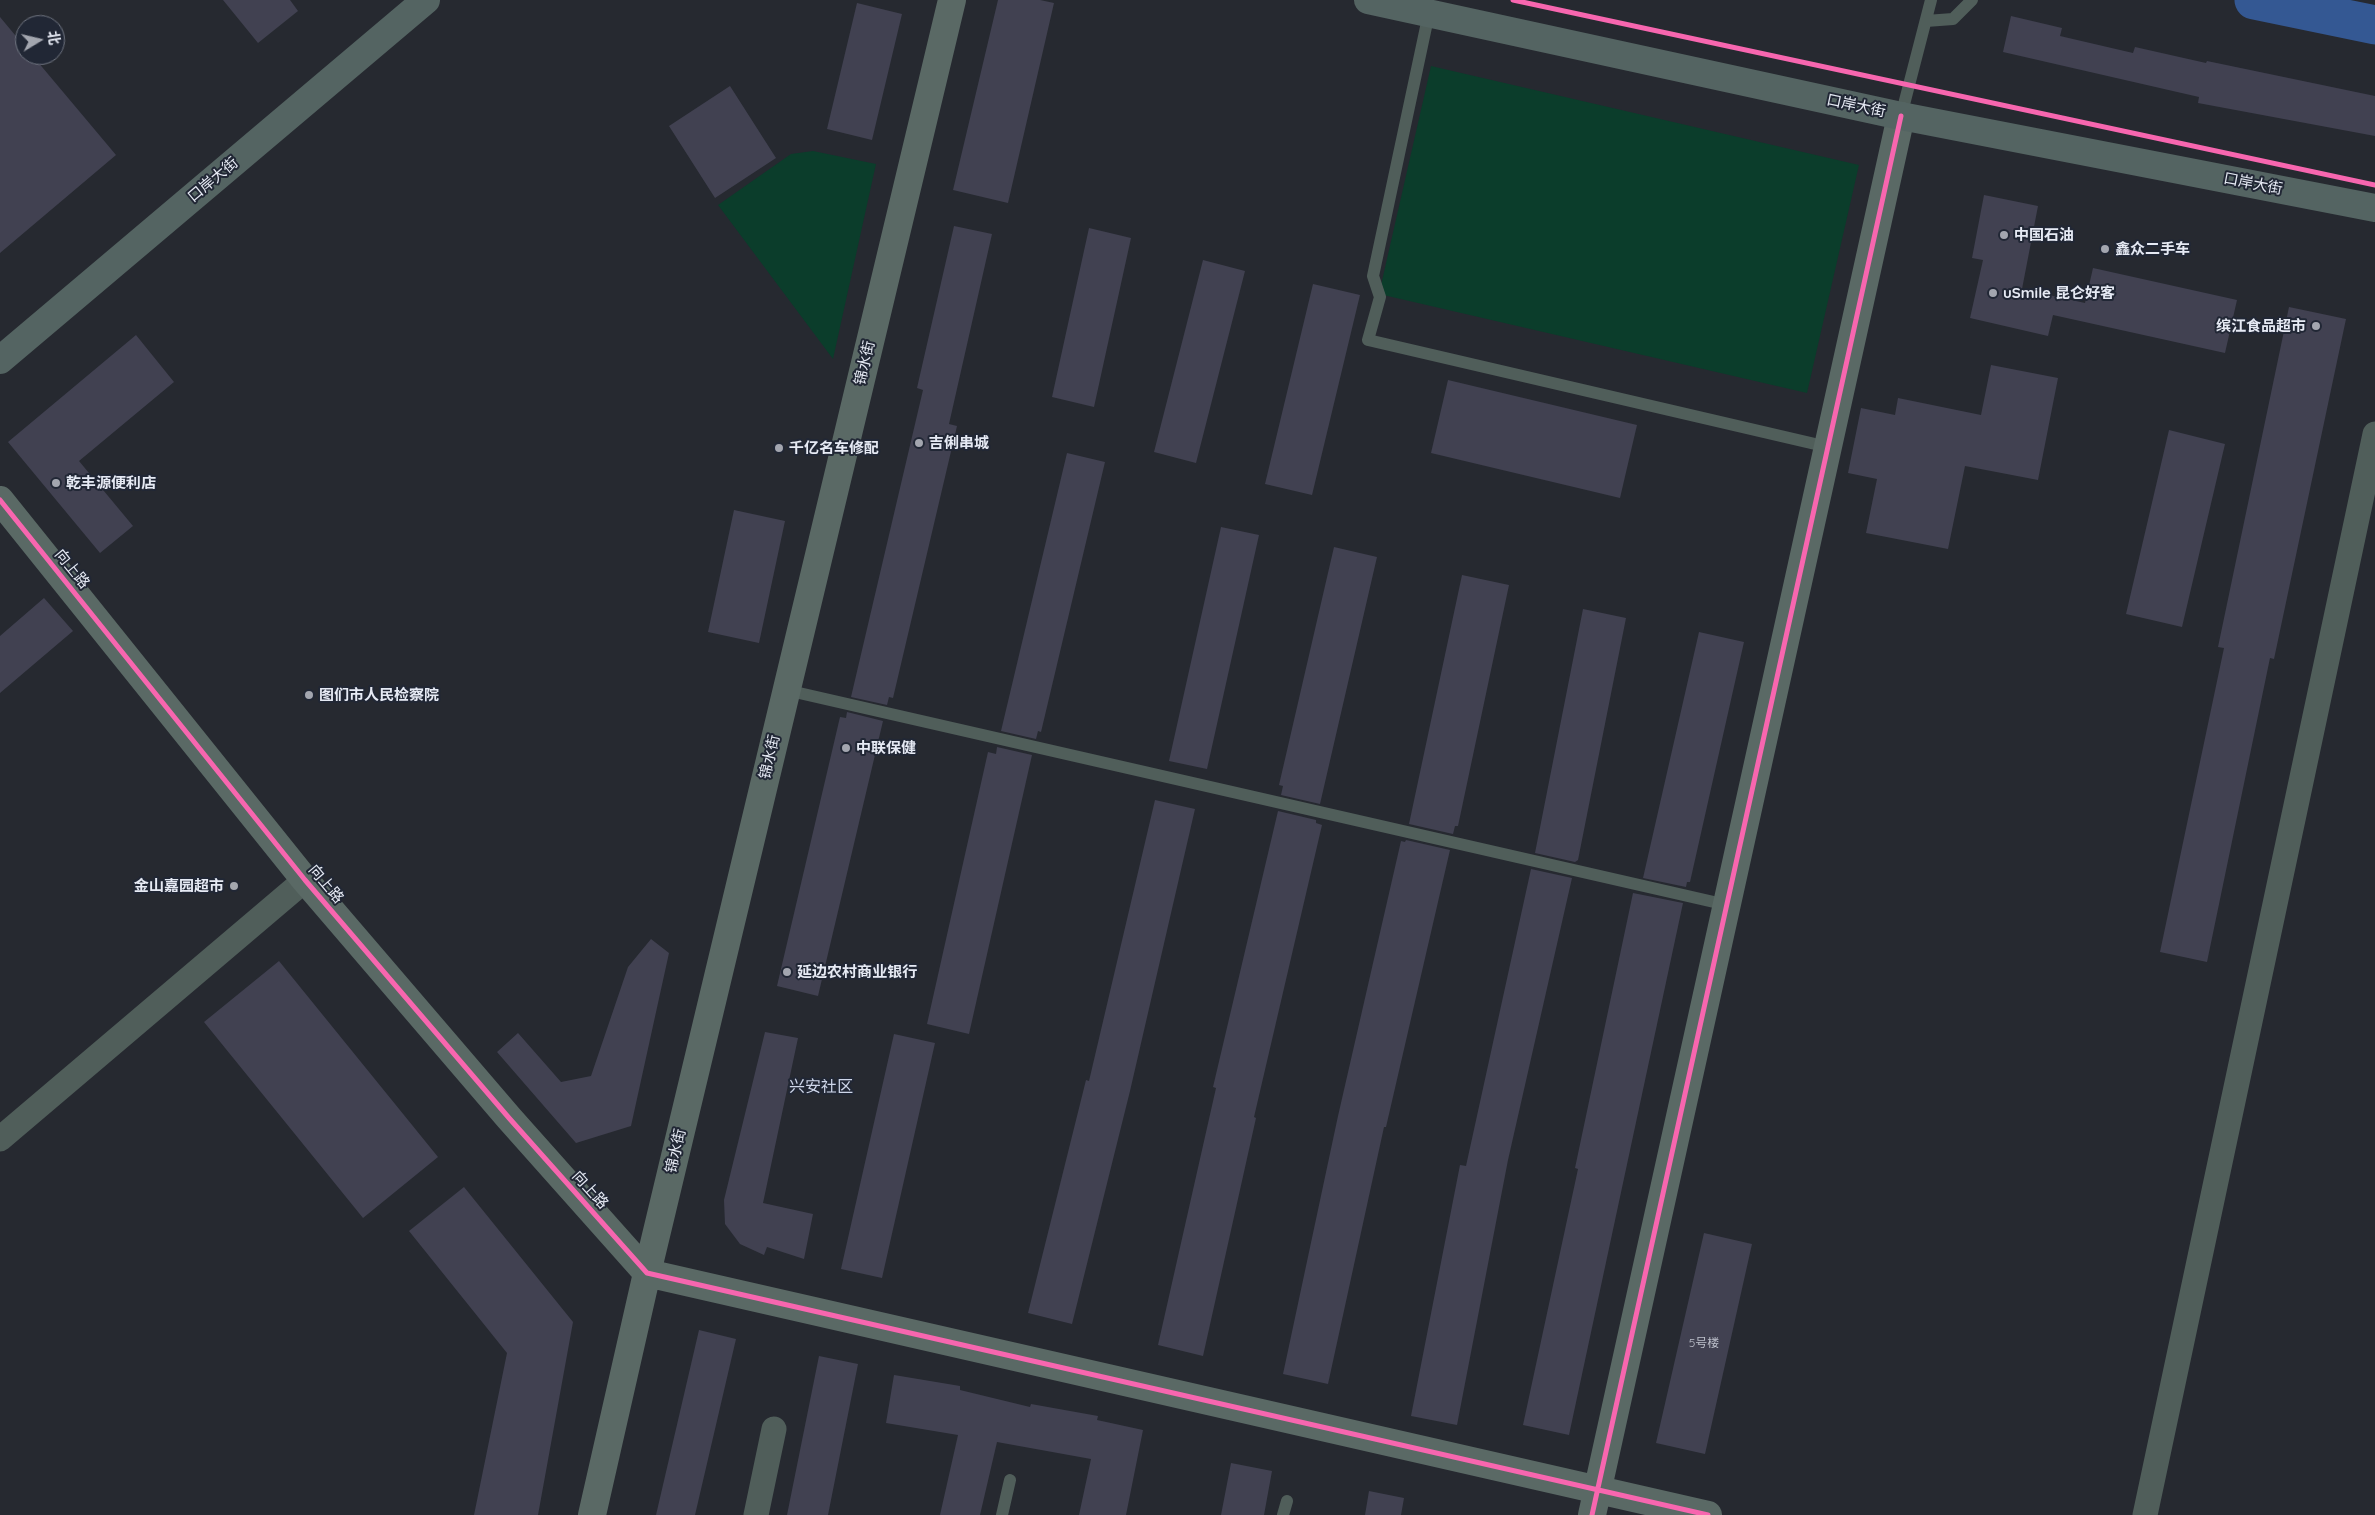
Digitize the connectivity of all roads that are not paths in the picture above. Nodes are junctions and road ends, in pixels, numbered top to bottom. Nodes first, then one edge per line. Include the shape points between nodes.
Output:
1 (426, 0) edge
2 (952, 0) edge
3 (1368, 0) edge
4 (1931, 0) edge
5 (1972, 0) edge
6 (1429, 13) junction
7 (1926, 21) junction
8 (1901, 116) junction
9 (2375, 208) edge
10 (0, 360) edge
11 (2375, 434) edge
12 (1828, 447) junction
13 (0, 500) edge
14 (786, 690) junction
15 (305, 880) junction
16 (1727, 905) junction
17 (0, 1139) edge
18 (646, 1272) junction
19 (774, 1430) dead end
20 (1010, 1480) dead end
21 (1286, 1501) dead end
22 (1595, 1502) edge
23 (592, 1515) edge
24 (756, 1515) edge
25 (1002, 1515) edge
26 (1284, 1515) edge
27 (1708, 1515) edge
28 (2145, 1515) edge

1 - 10 highway, 口岸大街
2 - 14 street, 锦水街
3 - 6 highway, 口岸大街
4 - 7 lane
5 - 7 lane via 1953,20
6 - 8 highway, 口岸大街
6 - 12 lane via 1372,276 1380,297 1368,340
7 - 8 lane
8 - 9 highway, 口岸大街
8 - 12 street
11 - 28 street
12 - 16 street
13 - 15 street, 向上路
14 - 16 lane
14 - 18 street, 锦水街
15 - 17 street
15 - 18 street, 向上路
16 - 22 street
18 - 22 street
18 - 23 street, 锦水街
19 - 24 street
20 - 25 lane
21 - 26 lane
22 - 27 street

